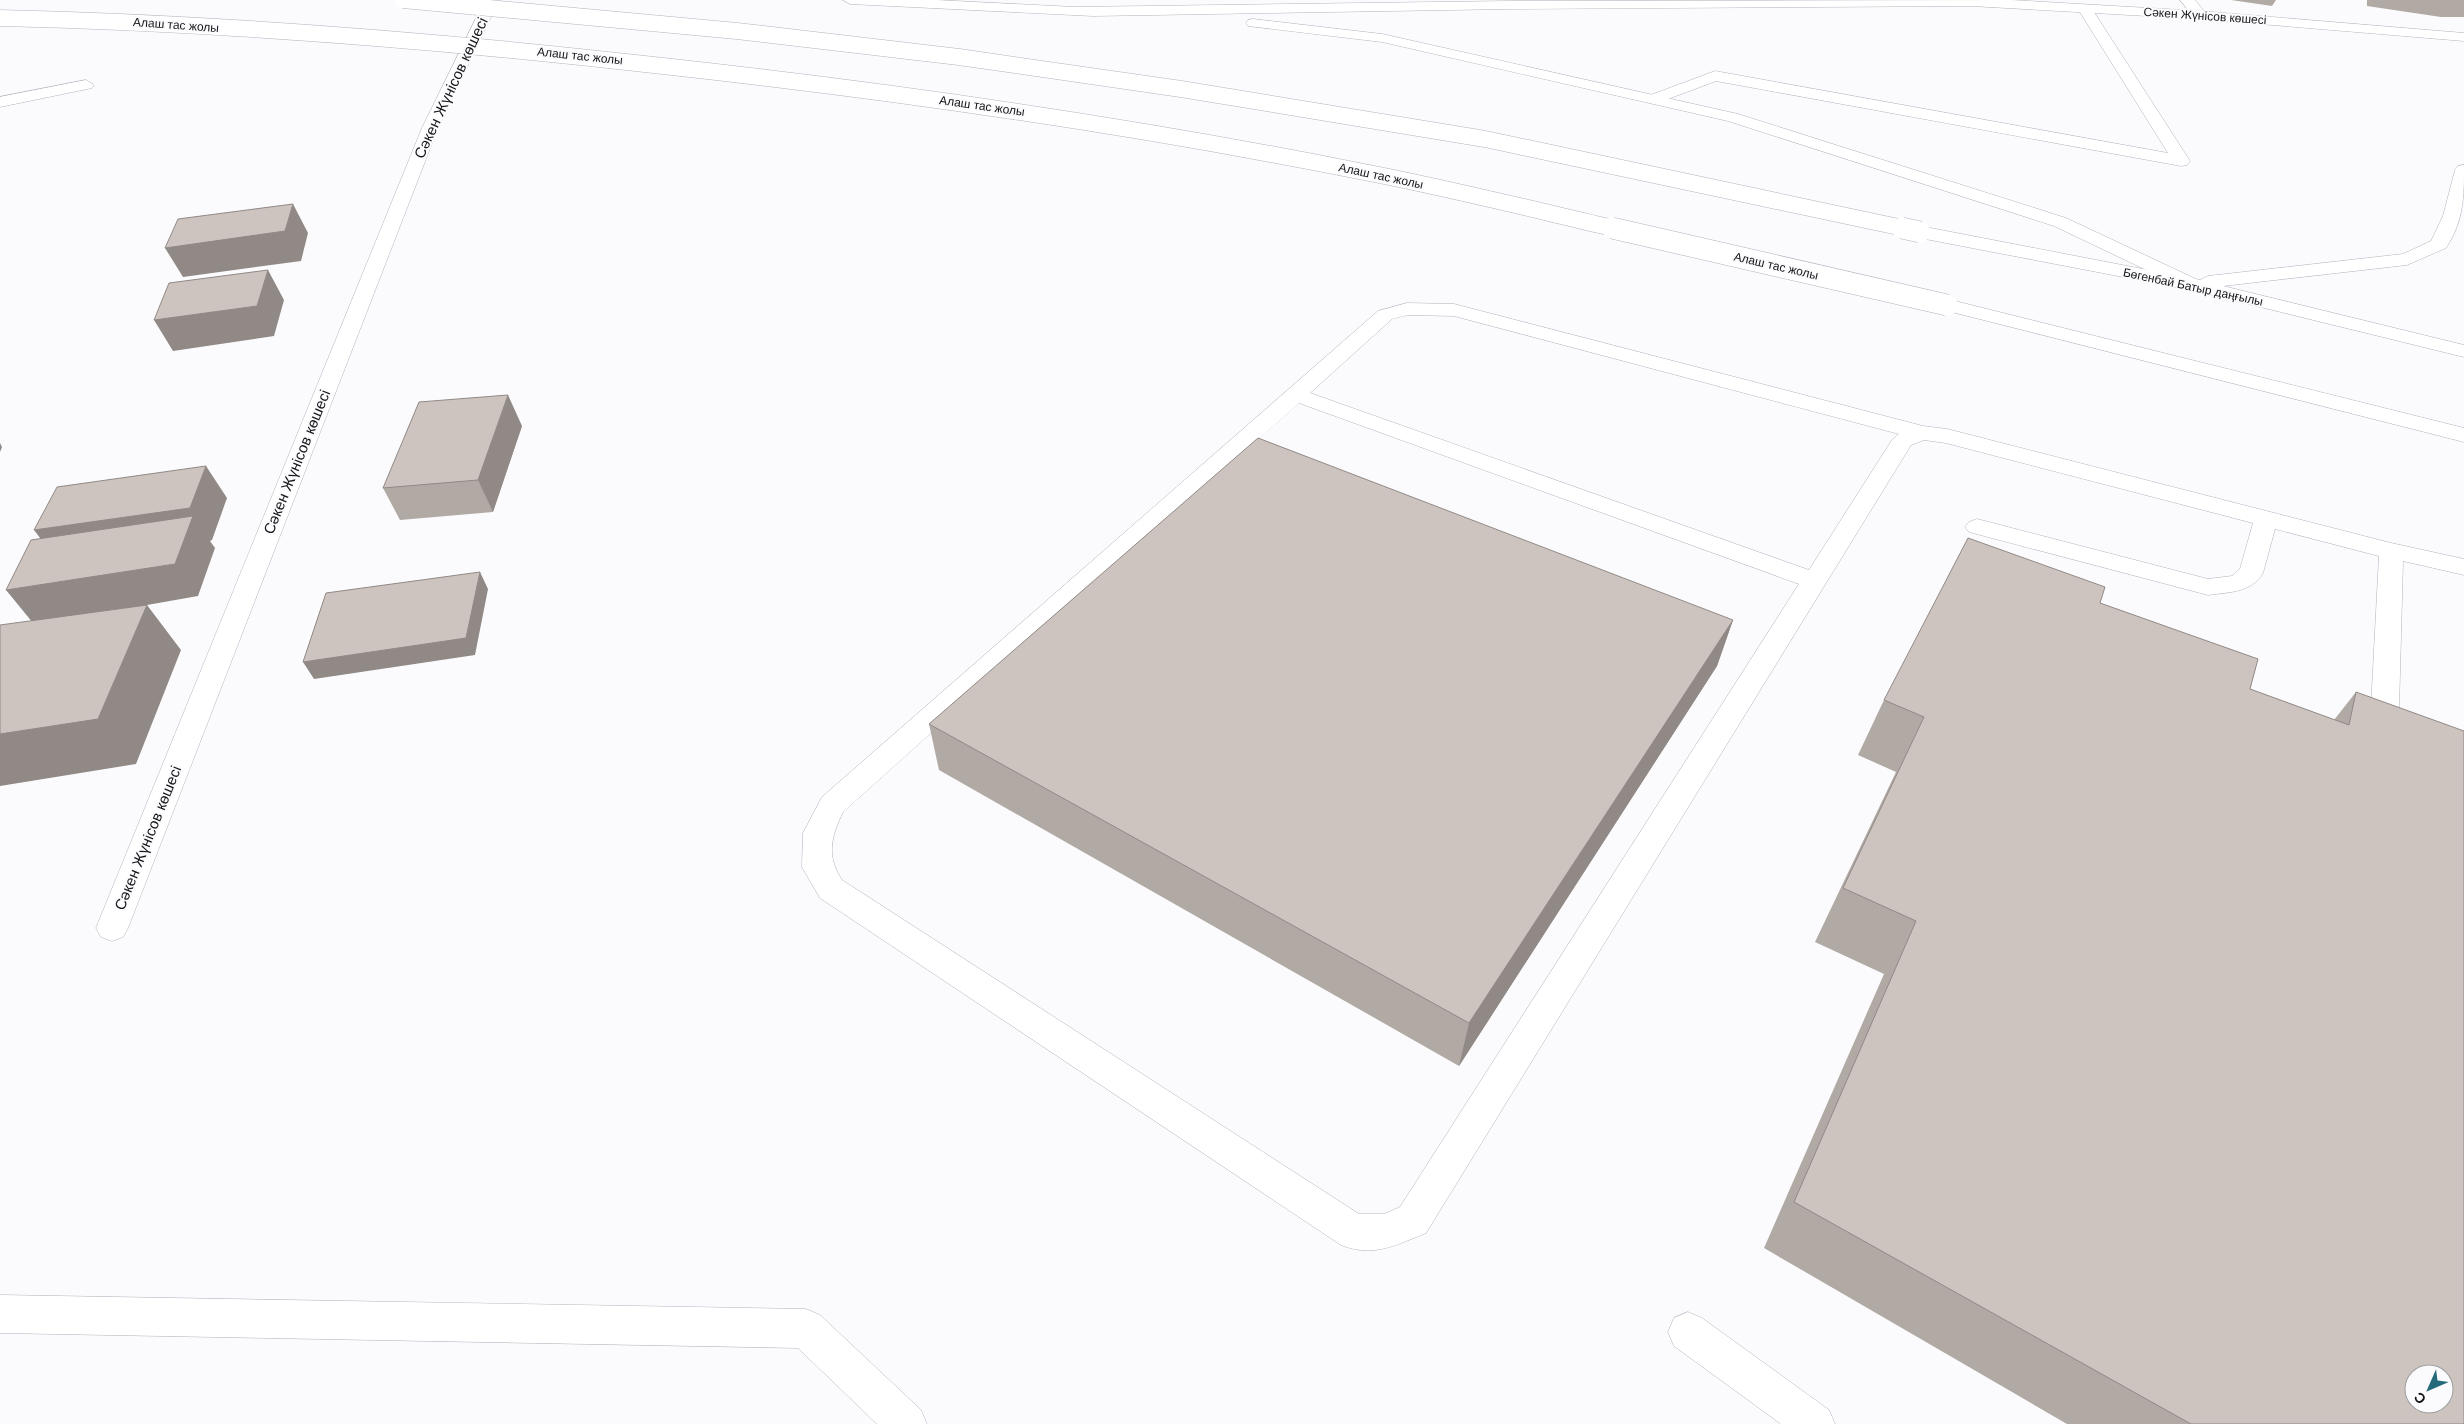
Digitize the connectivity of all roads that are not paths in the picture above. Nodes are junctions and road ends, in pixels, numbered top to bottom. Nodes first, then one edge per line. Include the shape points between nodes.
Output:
1 (403, 0) edge
2 (492, 0) edge
3 (850, 0) edge
4 (2187, 0) edge
5 (1969, 1) edge
6 (2085, 9) junction
7 (1075, 11) junction
8 (2200, 15) junction
9 (0, 18) edge
10 (2464, 37) edge
11 (86, 85) dead end
12 (1654, 99) junction
13 (0, 102) edge
14 (2464, 170) edge
15 (2191, 284) junction
16 (2464, 351) edge
17 (1294, 394) junction
18 (1922, 433) junction
19 (2464, 434) edge
20 (2266, 519) junction
21 (1977, 527) dead end
22 (2391, 551) junction
23 (2464, 568) edge
24 (1814, 581) junction
25 (2335, 728) edge
26 (112, 928) dead end
27 (0, 1314) edge
28 (1688, 1332) dead end
29 (907, 1424) edge
30 (1815, 1424) edge

1 - 15 main road, Бөгенбай Батыр даңғылы, bridge via 782,34 1198,91 1511,144 1920,232
2 - 26 main road, Сәкен Жүнісов көшесі via 430,128
3 - 7 main road
4 - 8 main road
5 - 6 main road, Сәкен Жүнісов көшесі
5 - 7 main road, Сәкен Жүнісов көшесі
6 - 8 main road, Сәкен Жүнісов көшесі
6 - 12 main road via 2181,161 1715,76
7 - 12 main road via 1239,21 1382,38
8 - 10 main road, Сәкен Жүнісов көшесі
9 - 19 main road, Алаш тас жолы, bridge via 94,20 477,45 834,85 1083,121 1371,173 1948,305
11 - 13 main road
12 - 15 main road via 1732,117 2060,222
14 - 15 main road via 2452,216 2439,244 2407,259
15 - 16 main road, Бөгенбай Батыр даңғылы
17 - 18 main road via 1385,315 1407,309 1430,308 1454,310
17 - 24 main road
17 - 24 main road via 832,805 818,833 817,867 832,889 1354,1232 1384,1232 1413,1220
18 - 20 main road via 1947,436
18 - 24 main road via 1903,440
20 - 21 main road via 2251,573 2238,584 2208,587
20 - 22 main road
22 - 23 main road
22 - 25 main road via 2385,709 2372,726
27 - 29 main road via 806,1329
28 - 30 main road

